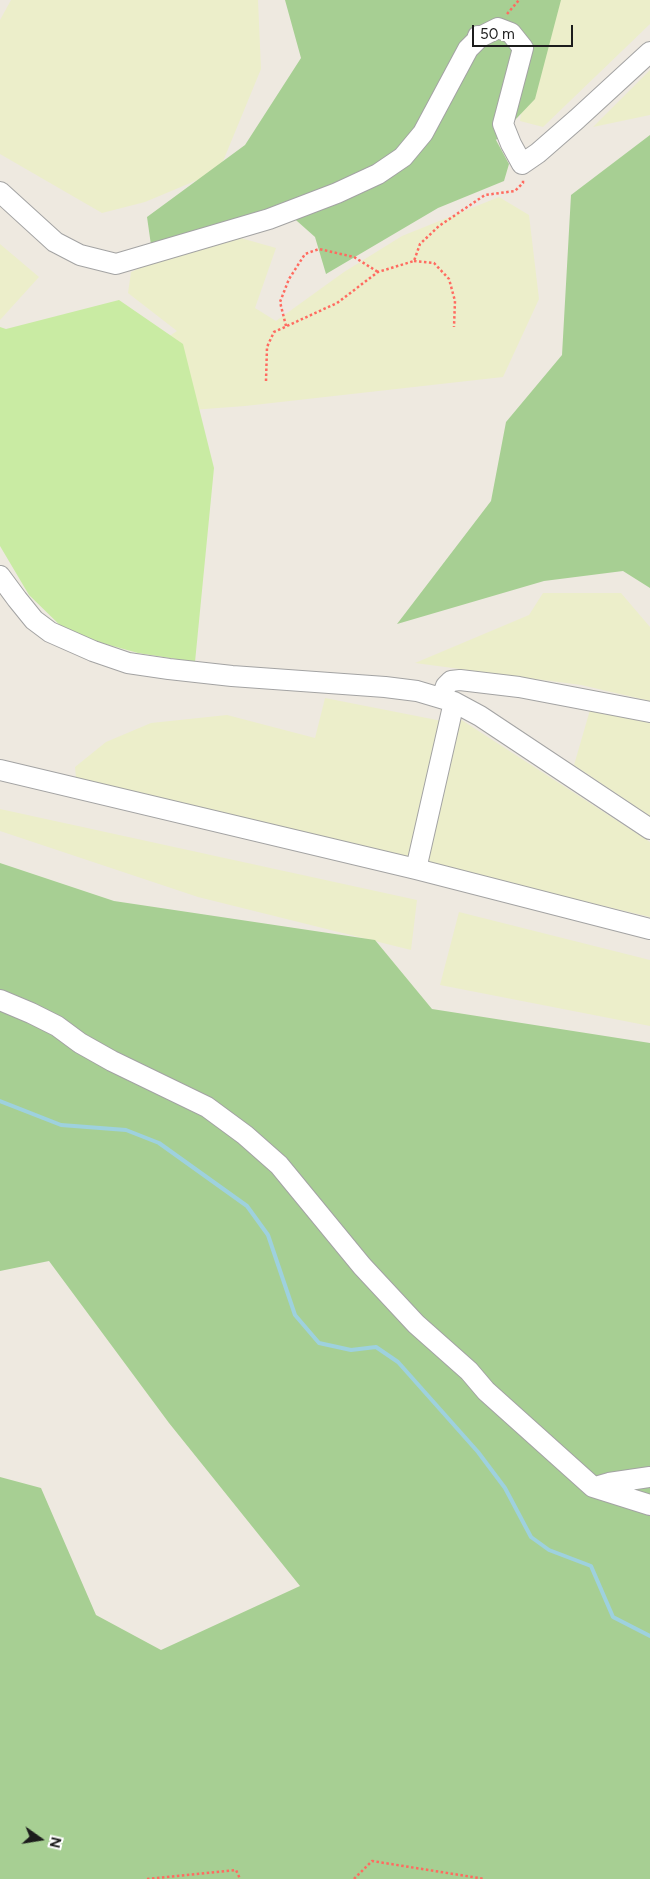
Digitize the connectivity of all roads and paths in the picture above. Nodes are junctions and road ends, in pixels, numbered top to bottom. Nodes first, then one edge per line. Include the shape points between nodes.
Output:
1 (650, 52) edge
2 (522, 164) junction
3 (0, 192) edge
4 (414, 260) junction
5 (378, 272) junction
6 (286, 326) junction
7 (454, 327) dead end
8 (266, 381) dead end
9 (0, 576) edge
10 (448, 700) junction
11 (650, 712) edge
12 (0, 770) edge
13 (650, 829) edge
14 (416, 870) junction
15 (650, 929) edge
16 (0, 1000) edge
17 (650, 1478) edge
18 (593, 1487) junction
19 (650, 1505) edge
20 (147, 1879) edge
21 (240, 1879) edge
22 (354, 1879) edge
23 (485, 1879) edge

1 - 2 street
2 - 3 street via 503,124 523,48 511,33 498,28 478,36 423,133 403,157 362,182 269,219 116,264 80,255 54,242
2 - 4 path via 523,183 515,191 485,195 439,226 420,244
4 - 5 path
4 - 7 path via 434,263 450,279 455,301
5 - 6 path via 337,303
5 - 6 path via 354,257 320,249 306,254 289,279 280,302
6 - 8 path via 274,332 267,347
9 - 10 street via 34,620 50,632 93,652 128,662 232,676 385,687 417,691
10 - 11 street via 446,686 451,681 460,680 519,687
10 - 13 street via 480,716
10 - 14 street
12 - 14 street
14 - 15 street
16 - 18 street via 56,1026 80,1044 112,1061 207,1107 245,1135 279,1165 362,1266 416,1324
17 - 18 street
18 - 19 street
20 - 21 path via 236,1870
22 - 23 path via 372,1861

